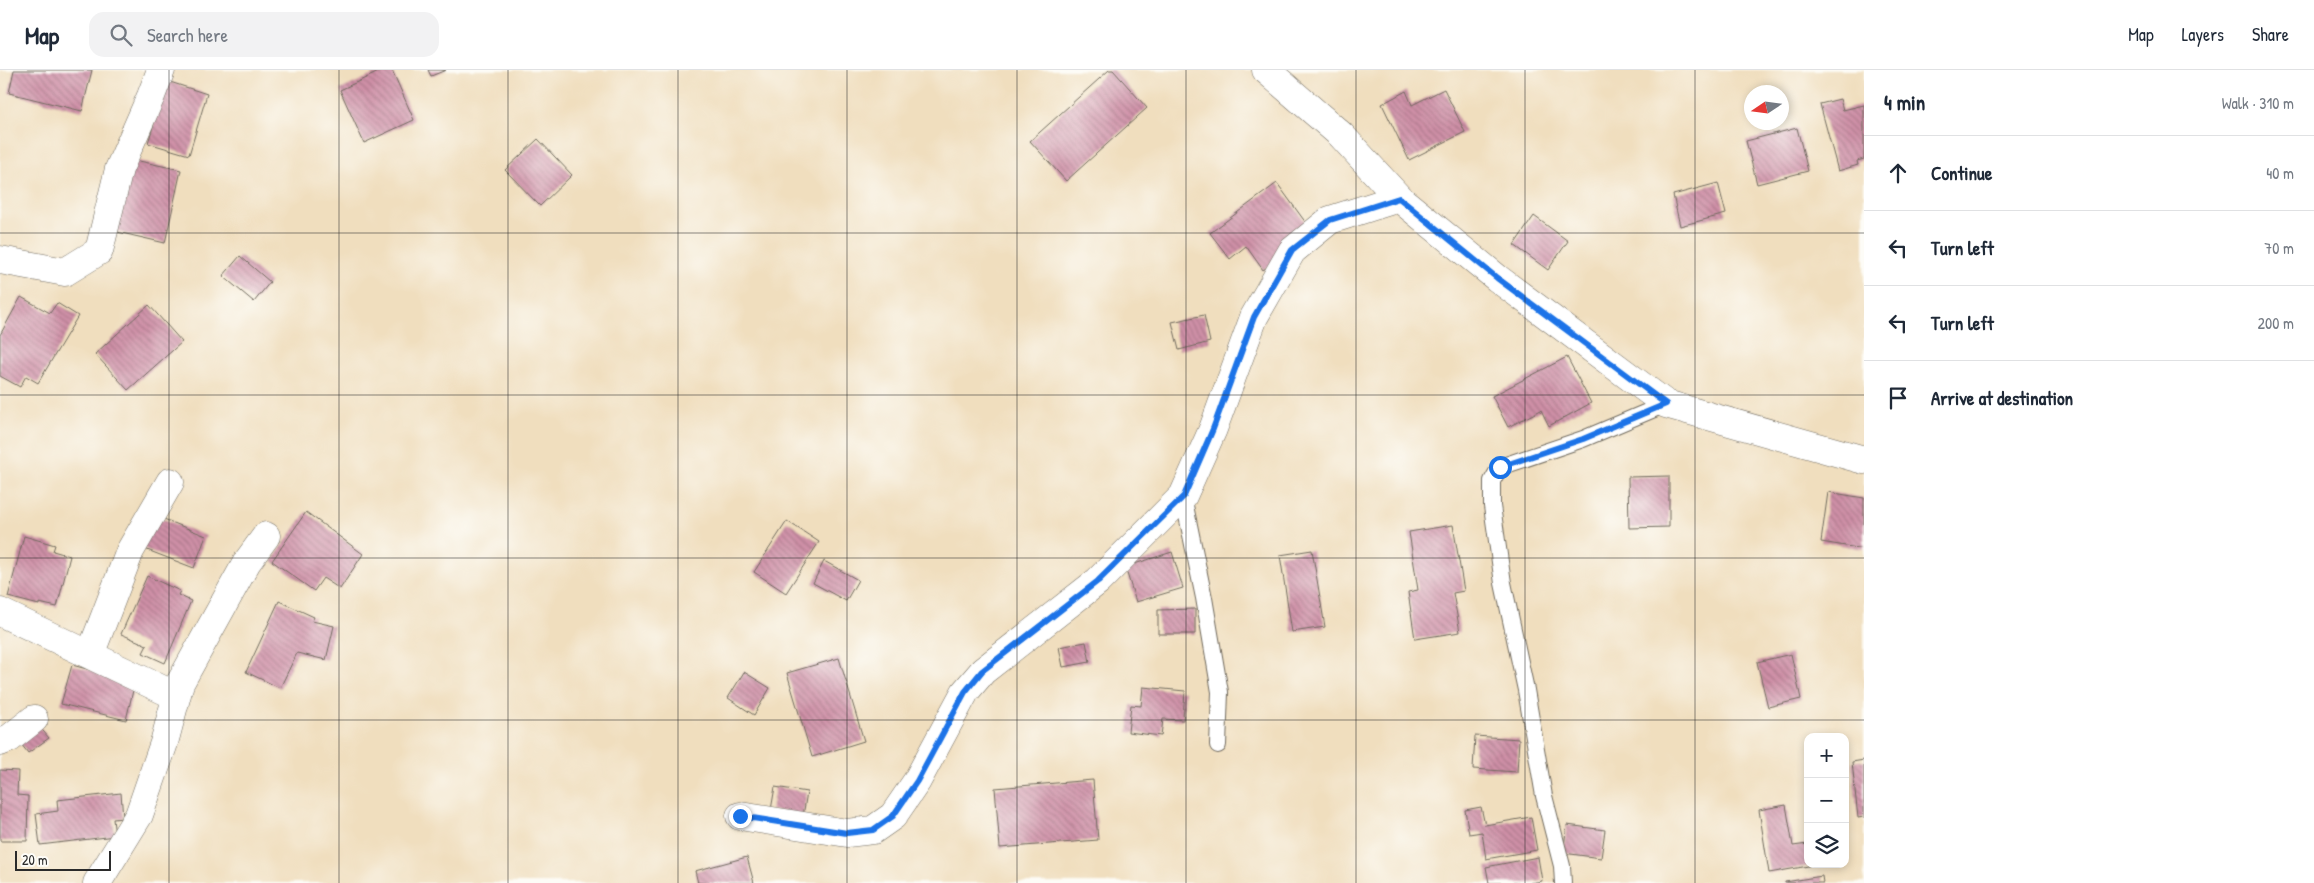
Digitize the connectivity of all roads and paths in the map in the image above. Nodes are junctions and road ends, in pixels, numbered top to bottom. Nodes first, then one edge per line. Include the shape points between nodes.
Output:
1 (161, 70) edge
2 (1266, 70) edge
3 (1399, 198) junction
4 (0, 260) edge
5 (1666, 404) junction
6 (1864, 460) edge
7 (170, 482) dead end
8 (1184, 496) junction
9 (266, 536) dead end
10 (0, 612) edge
11 (90, 655) junction
12 (176, 696) junction
13 (34, 719) dead end
14 (0, 742) edge
15 (1218, 745) dead end
16 (740, 816) dead end
17 (97, 883) edge
18 (1563, 883) edge

1 - 4 street via 119,169 99,251 65,272
2 - 3 street via 1341,135
3 - 5 street via 1497,278
3 - 8 street via 1330,220 1292,250 1254,317 1213,429
5 - 6 street
5 - 18 lane via 1583,439 1500,467 1492,481 1492,506 1503,583
7 - 11 street via 130,551
8 - 15 lane via 1220,692
8 - 16 street via 1098,581 982,671 965,692 917,781 893,816 873,830 847,833
9 - 12 street via 247,562 180,682
10 - 11 street
11 - 12 street
12 - 17 street via 139,815
13 - 14 street

